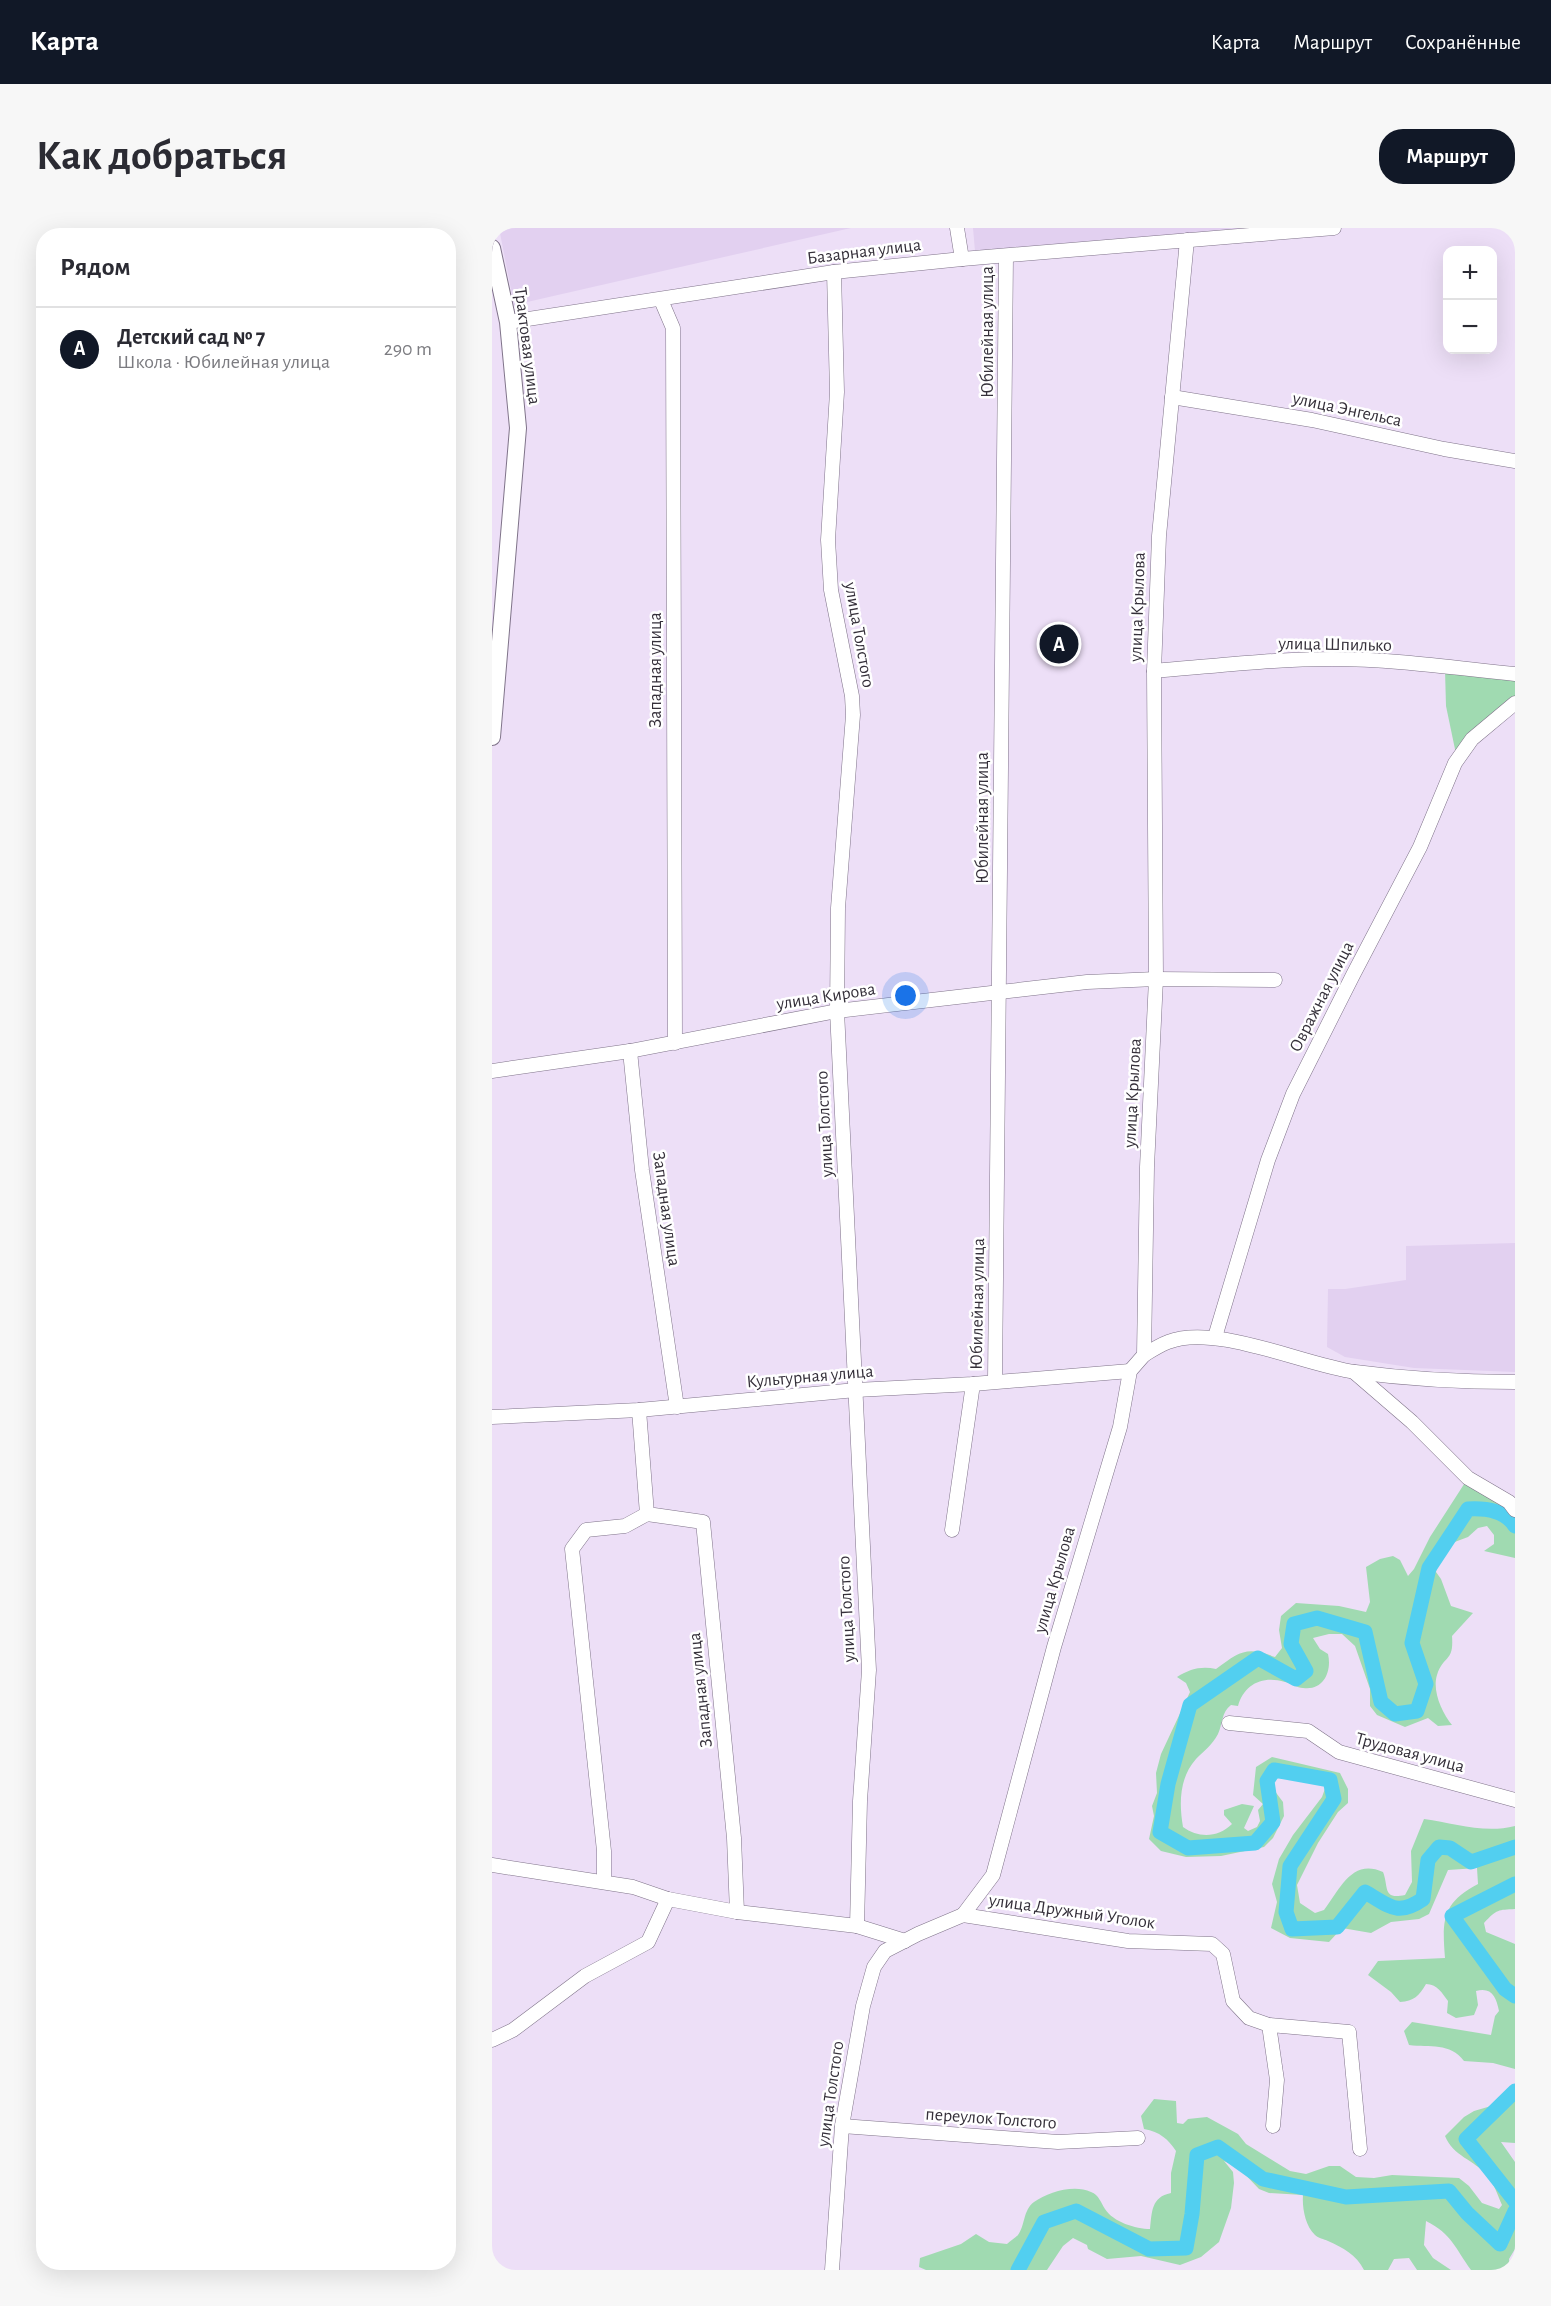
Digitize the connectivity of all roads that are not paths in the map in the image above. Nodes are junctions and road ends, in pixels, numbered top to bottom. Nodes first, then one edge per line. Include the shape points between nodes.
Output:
1 (957, 228) edge
2 (1334, 228) edge
3 (1187, 240) junction
4 (492, 248) edge
5 (1006, 256) junction
6 (962, 259) junction
7 (834, 272) junction
8 (661, 300) junction
9 (508, 321) junction
10 (1172, 397) junction
11 (1515, 461) edge
12 (1154, 671) junction
13 (1515, 674) edge
14 (1515, 703) edge
15 (492, 737) edge
16 (1156, 979) junction
17 (1275, 980) dead end
18 (1000, 992) junction
19 (837, 1011) junction
20 (675, 1043) junction
21 (630, 1051) junction
22 (492, 1071) edge
23 (1215, 1337) junction
24 (1144, 1354) junction
25 (1130, 1371) junction
26 (1353, 1371) junction
27 (995, 1381) junction
28 (1515, 1382) edge
29 (973, 1384) junction
30 (856, 1390) junction
31 (676, 1407) junction
32 (639, 1410) junction
33 (492, 1417) edge
34 (1515, 1510) edge
35 (647, 1514) junction
36 (952, 1530) dead end
37 (1229, 1723) dead end
38 (1515, 1800) edge
39 (492, 1865) edge
40 (604, 1882) junction
41 (668, 1899) junction
42 (737, 1912) junction
43 (963, 1915) junction
44 (857, 1926) junction
45 (905, 1941) junction
46 (1269, 2025) junction
47 (492, 2040) edge
48 (842, 2126) junction
49 (1273, 2126) dead end
50 (1138, 2138) dead end
51 (1360, 2149) dead end
52 (832, 2270) edge

1 - 6 street
2 - 3 street, Базарная улица
3 - 5 street, Базарная улица
3 - 10 street, улица Крылова
4 - 9 main road, Трактовая улица
5 - 6 street, Базарная улица
5 - 18 street, Юбилейная улица
6 - 7 street, Базарная улица
7 - 8 street, Базарная улица
7 - 19 street, улица Толстого via 837,392 828,540 831,590 853,714 838,908
8 - 9 street, Базарная улица
8 - 20 street, Западная улица via 673,328
9 - 15 main road, Трактовая улица via 518,428
10 - 11 street, улица Энгельса via 1312,420
10 - 12 street, улица Крылова via 1159,536
12 - 13 street, улица Шпилько via 1333,659
12 - 16 street, улица Крылова
14 - 23 street, Овражная улица via 1472,739 1455,763 1420,847 1293,1094 1268,1160
16 - 17 street, улица Кирова
16 - 18 street, улица Кирова
16 - 24 street, улица Крылова
18 - 19 street, улица Кирова
18 - 27 street, Юбилейная улица
19 - 20 street, улица Кирова
19 - 30 street, улица Толстого
20 - 21 street, улица Кирова
21 - 22 street, улица Кирова
21 - 31 street, Западная улица via 642,1170
23 - 24 street via 1168,1341
23 - 26 street
24 - 25 street, улица Крылова
25 - 27 street, Культурная улица
25 - 43 street, улица Крылова via 1120,1427 1057,1636 993,1875
26 - 28 street via 1467,1382
26 - 34 street via 1468,1478 1509,1502
27 - 29 street, Культурная улица
29 - 30 street, Культурная улица
29 - 36 street, Юбилейная улица
30 - 31 street, Культурная улица
30 - 44 street, улица Толстого via 869,1670
31 - 32 street, Культурная улица
32 - 33 street, Культурная улица
32 - 35 street
35 - 40 street via 625,1526 586,1530 572,1549
35 - 42 street, Западная улица via 703,1522 734,1838
37 - 38 street, Трудовая улица via 1308,1731 1339,1752
39 - 40 street
40 - 41 street
41 - 42 street
41 - 47 street via 648,1942 585,1976 513,2030
42 - 44 street
43 - 45 street, улица Толстого
43 - 46 street, улица Дружный Уголок via 1128,1941 1212,1944 1223,1954 1233,2001 1249,2018
44 - 45 street
45 - 48 street, улица Толстого via 885,1952 873,1966
46 - 49 street via 1277,2080
46 - 51 street, улица Дружный Уголок via 1349,2032
48 - 50 street, переулок Толстого via 1058,2142
48 - 52 street, улица Толстого

